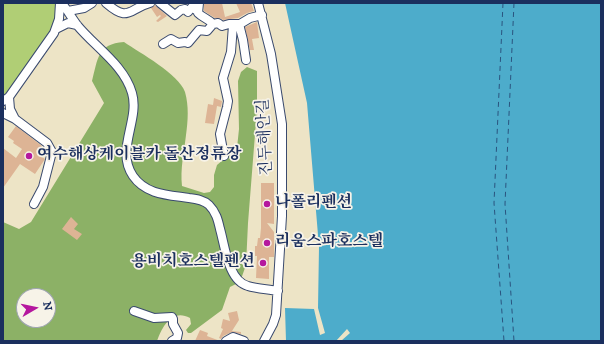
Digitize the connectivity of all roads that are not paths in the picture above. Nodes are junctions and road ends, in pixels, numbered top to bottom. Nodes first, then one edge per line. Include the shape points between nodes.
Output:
1 (61, 3) edge
2 (92, 3) edge
3 (106, 3) edge
4 (150, 3) edge
5 (160, 3) edge
6 (258, 3) edge
7 (198, 7) edge
8 (68, 12) junction
9 (262, 15) junction
10 (213, 24) junction
11 (236, 24) junction
12 (77, 25) junction
13 (56, 29) junction
14 (164, 44) dead end
15 (246, 60) dead end
16 (6, 99) edge
17 (3, 113) edge
18 (15, 119) junction
19 (224, 156) dead end
20 (34, 204) dead end
21 (278, 291) junction
22 (134, 311) dead end
23 (172, 341) edge
24 (226, 341) edge
25 (244, 341) edge
26 (264, 341) edge

1 - 8 street
1 - 13 street
2 - 8 street
3 - 4 street via 122,14
5 - 7 street via 175,15 181,10 188,12 192,7
6 - 9 street, 진두해안길
7 - 10 street via 199,15
8 - 12 street
9 - 11 street
9 - 21 street, 진두해안길 via 282,124 282,216
10 - 11 street
10 - 14 street via 207,30 199,30 188,43 178,43 171,39
11 - 15 street via 244,40
11 - 19 street via 224,78 228,102 220,134
12 - 13 street via 68,23
12 - 21 street via 116,65 132,92 134,111 127,157 135,179 154,193 206,202 217,217 236,278 248,286
13 - 16 street via 45,48
16 - 18 street
17 - 18 street
18 - 20 street via 47,143 52,152 43,187
21 - 26 street, 진두해안길 via 275,320
22 - 23 street via 154,318 172,317 178,333 177,338
24 - 25 street via 235,337

